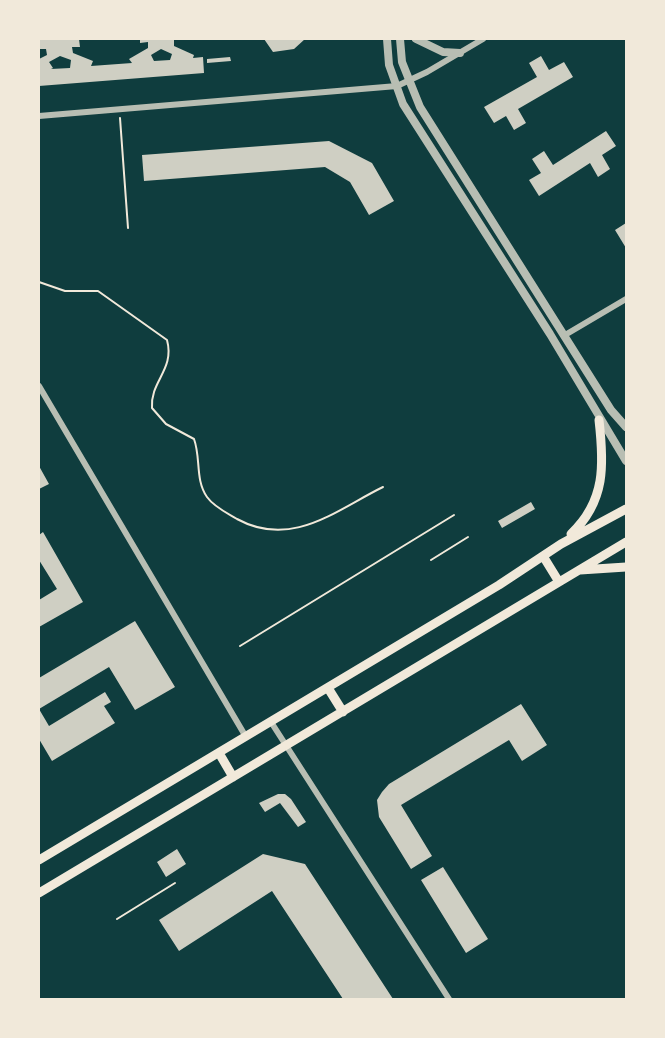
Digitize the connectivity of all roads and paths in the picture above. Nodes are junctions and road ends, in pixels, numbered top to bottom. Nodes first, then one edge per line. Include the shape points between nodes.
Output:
1 (387, 39) edge
2 (400, 39) edge
3 (416, 39) edge
4 (483, 39) edge
5 (460, 52) junction
6 (409, 82) junction
7 (397, 86) junction
8 (119, 109) junction
9 (39, 116) edge
10 (128, 228) dead end
11 (39, 282) edge
12 (626, 299) edge
13 (565, 335) junction
14 (39, 386) edge
15 (599, 420) junction
16 (626, 427) edge
17 (626, 461) edge
18 (383, 487) dead end
19 (626, 509) edge
20 (454, 515) dead end
21 (468, 537) dead end
22 (626, 542) edge
23 (561, 544) junction
24 (543, 556) junction
25 (431, 560) dead end
26 (626, 567) edge
27 (578, 570) junction
28 (559, 582) junction
29 (240, 646) dead end
30 (328, 688) junction
31 (343, 712) junction
32 (271, 722) junction
33 (246, 737) junction
34 (286, 746) junction
35 (219, 753) junction
36 (233, 777) junction
37 (39, 860) edge
38 (175, 883) dead end
39 (39, 892) edge
40 (117, 919) dead end
41 (449, 999) edge

1 - 7 street via 389,65
2 - 6 street
3 - 5 street via 443,52
4 - 5 street
5 - 6 street
6 - 7 street
6 - 13 street via 420,107
7 - 8 street
7 - 15 street via 403,104 550,334
8 - 9 street
8 - 10 path
11 - 18 path via 65,291 98,291 167,340 170,360 154,392 152,408 166,424 194,439 200,482 207,497 229,514 263,527 284,530 308,526 330,518
12 - 13 street
13 - 16 street via 611,410
14 - 33 street
15 - 17 street
15 - 23 main road via 602,481 586,516
19 - 23 main road
20 - 29 path
21 - 25 path
22 - 27 main road
23 - 24 main road
24 - 28 main road
24 - 30 main road
26 - 27 main road
27 - 28 main road
28 - 31 main road
30 - 31 main road
30 - 32 main road
31 - 34 main road
32 - 33 main road
32 - 34 street
33 - 35 main road
34 - 36 main road
34 - 41 street
35 - 36 main road
35 - 37 main road
36 - 39 main road
38 - 40 path

